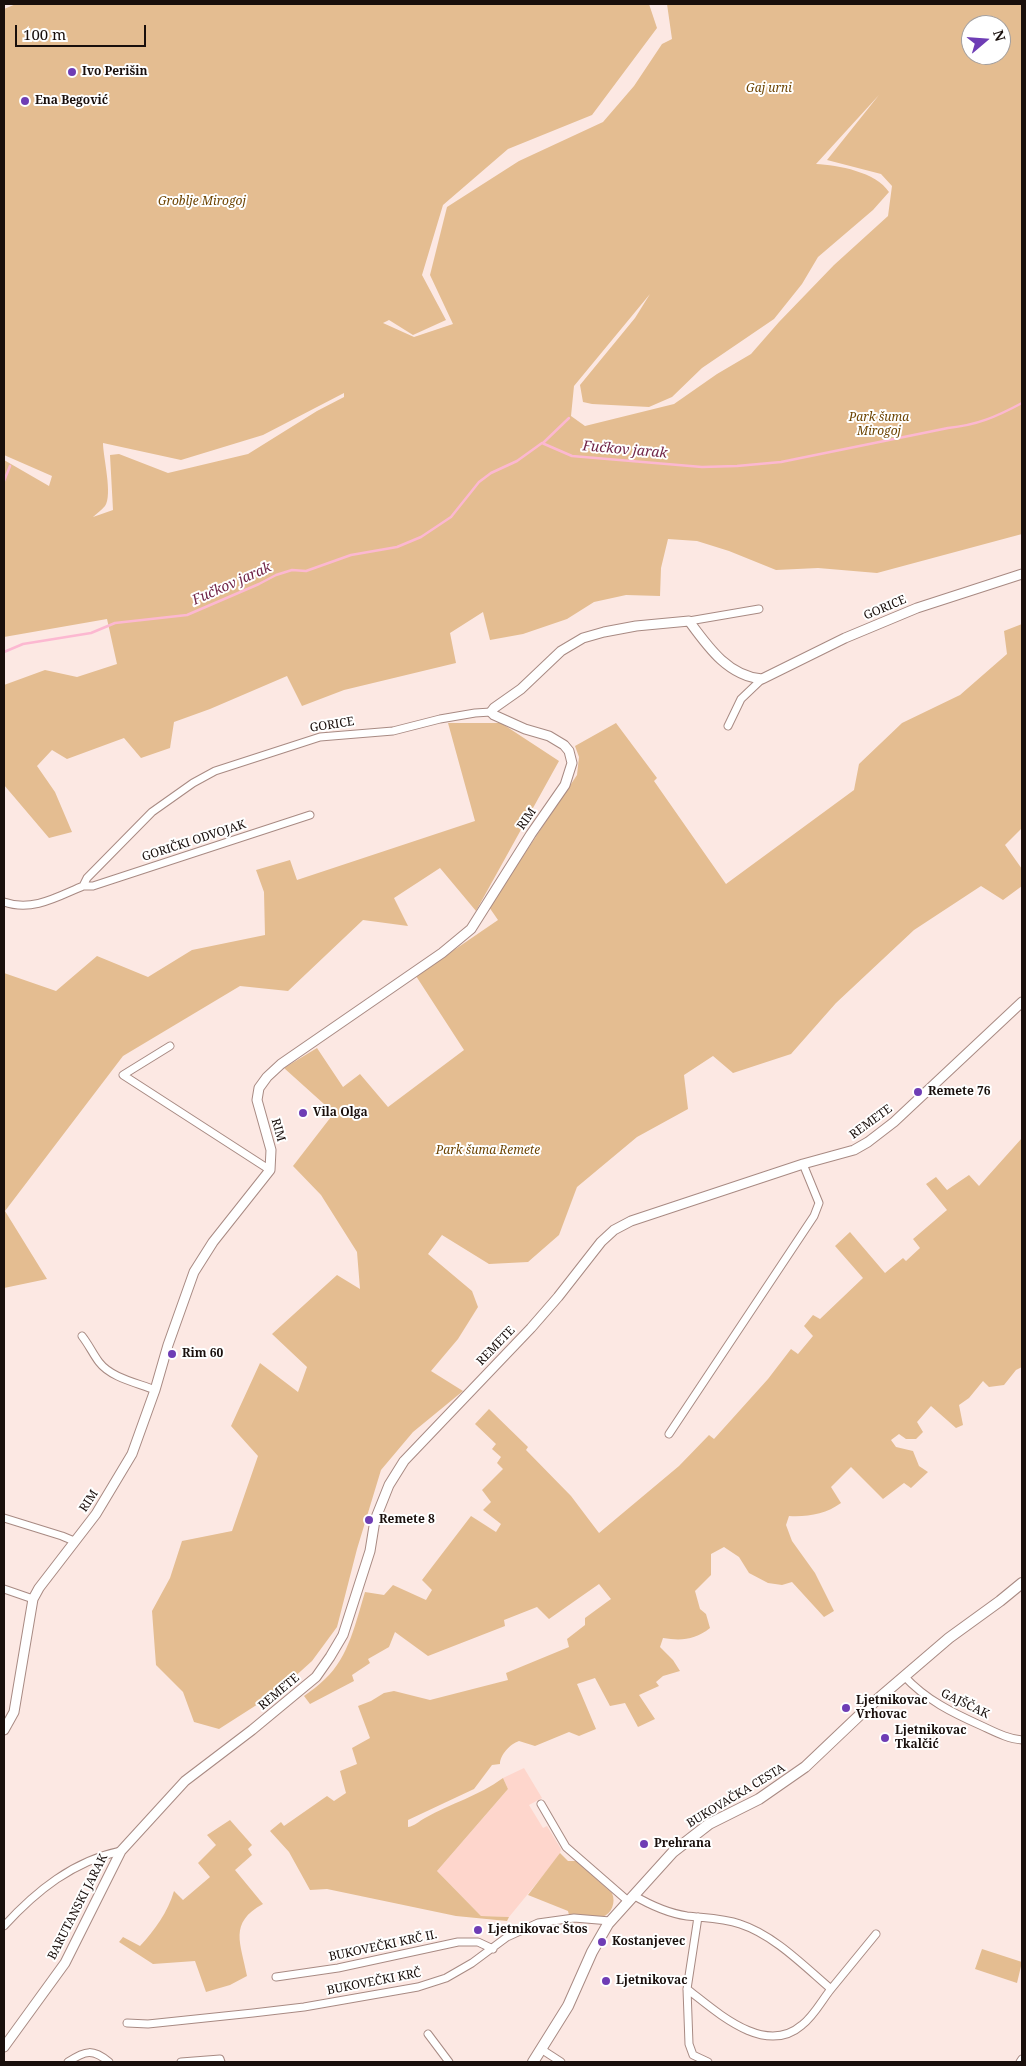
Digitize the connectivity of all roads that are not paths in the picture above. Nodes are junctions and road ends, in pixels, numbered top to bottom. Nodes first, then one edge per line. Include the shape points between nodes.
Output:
1 (1022, 574) edge
2 (759, 609) dead end
3 (689, 621) junction
4 (762, 679) junction
5 (491, 712) junction
6 (728, 726) dead end
7 (310, 815) dead end
8 (84, 886) junction
9 (4, 902) edge
10 (1022, 1002) edge
11 (170, 1046) dead end
12 (803, 1164) junction
13 (270, 1170) junction
14 (82, 1336) dead end
15 (155, 1390) junction
16 (669, 1434) dead end
17 (4, 1518) edge
18 (74, 1542) junction
19 (1022, 1583) edge
20 (4, 1589) edge
21 (33, 1599) junction
22 (904, 1676) junction
23 (4, 1730) edge
24 (1022, 1740) edge
25 (541, 1804) dead end
26 (121, 1851) junction
27 (631, 1898) junction
28 (698, 1917) junction
29 (610, 1921) junction
30 (4, 1926) edge
31 (876, 1934) dead end
32 (493, 1949) junction
33 (276, 1977) dead end
34 (687, 1989) junction
35 (831, 1989) junction
36 (127, 2023) dead end
37 (428, 2034) dead end
38 (4, 2047) edge
39 (541, 2049) junction
40 (1022, 2059) edge
41 (220, 2060) edge
42 (68, 2062) edge
43 (109, 2062) edge
44 (182, 2062) edge
45 (449, 2062) edge
46 (533, 2062) edge
47 (561, 2062) edge
48 (708, 2062) edge
49 (1020, 2062) edge

1 - 4 street, GORICE via 917,608 845,638
2 - 3 street
3 - 4 street via 723,662 746,675
3 - 5 street via 636,626 583,638 561,651
4 - 6 street, GORICE via 741,699
5 - 8 street, GORICE via 440,719 393,731 320,737 215,771 152,812 87,878
5 - 13 street, RIM via 564,745 572,763 566,784 471,929 267,1077 259,1088 257,1100 271,1150
7 - 8 street, GORIČKI ODVOJAK via 93,886
8 - 9 street via 34,905 17,907
10 - 12 street, REMETE via 868,1142 854,1150
11 - 13 street via 123,1075
12 - 16 street via 819,1203 814,1216
12 - 26 street, REMETE via 631,1221 601,1242 558,1298 404,1461 389,1485 375,1520 370,1551 343,1635 316,1678 185,1780
13 - 15 street, RIM via 213,1242 194,1272
14 - 15 street via 107,1370
15 - 18 street, RIM via 132,1454 96,1514
17 - 18 street
18 - 21 street, RIM
19 - 22 main road, BUKOVAČKA CESTA
20 - 21 street
21 - 23 street, RIM via 14,1712
22 - 24 street, GAJŠČAK via 919,1692 941,1707 1000,1734
22 - 27 main road, BUKOVAČKA CESTA via 806,1767 759,1800 709,1824 684,1842
25 - 27 street via 566,1847
26 - 30 street via 61,1875 27,1901
26 - 38 street, BARUTANSKI JARAK via 65,1963
27 - 28 street via 663,1910
27 - 29 main road, BUKOVAČKA CESTA
28 - 34 street
28 - 35 street via 734,1922 750,1928 772,1941
29 - 32 street, BUKOVEČKI KRČ via 586,1918 548,1921 507,1937
29 - 39 main road, BUKOVAČKA CESTA via 568,2006
31 - 35 street
32 - 33 street, BUKOVEČKI KRČ II. via 478,1942 458,1942 338,1968
32 - 36 street, BUKOVEČKI KRČ via 446,1978 418,1988 270,2011 148,2024
34 - 35 street via 754,2034 770,2037 781,2036 802,2026
34 - 48 street via 689,2044 693,2055
37 - 45 street
39 - 46 main road, BUKOVAČKA CESTA
39 - 47 street
40 - 49 street
41 - 44 street
42 - 43 street via 93,2052

